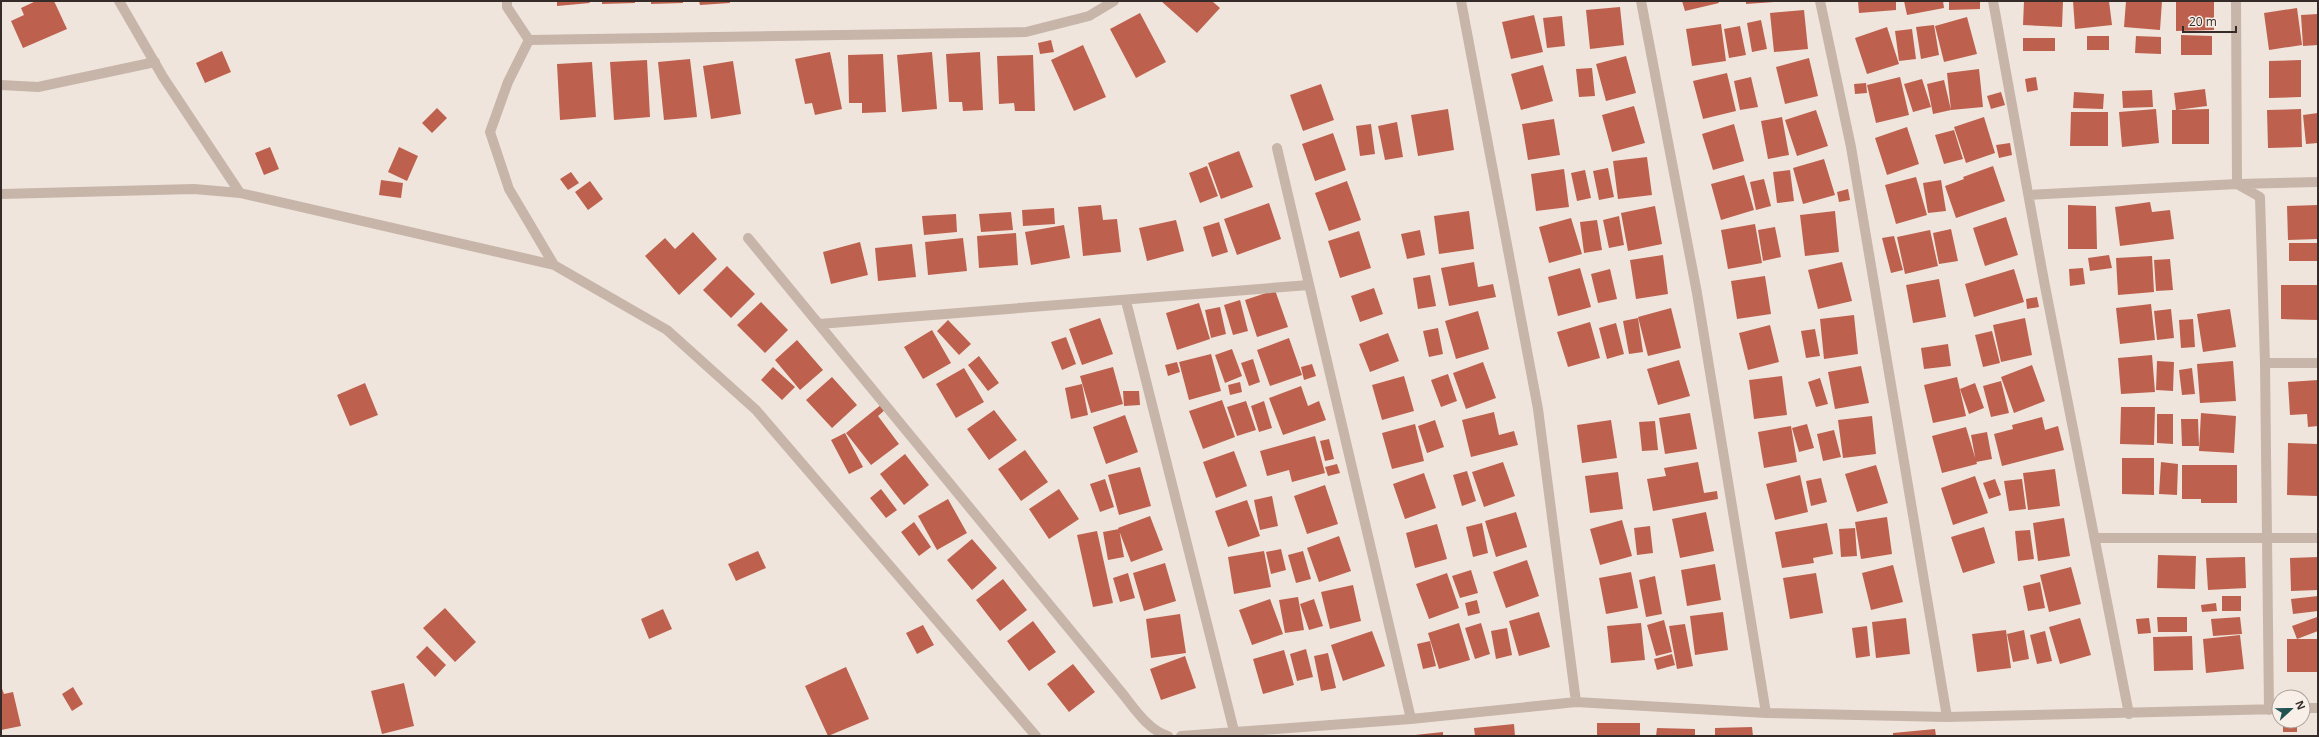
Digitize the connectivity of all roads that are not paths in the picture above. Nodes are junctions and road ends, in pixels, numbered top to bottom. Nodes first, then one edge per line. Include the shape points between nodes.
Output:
1 (119, 1) edge
2 (507, 1) edge
3 (1114, 1) edge
4 (1461, 1) edge
5 (1641, 1) edge
6 (1820, 1) edge
7 (1993, 1) edge
8 (2236, 1) edge
9 (529, 40) junction
10 (155, 62) junction
11 (1, 85) edge
12 (1277, 148) dead end
13 (2318, 182) edge
14 (2236, 184) junction
15 (240, 193) junction
16 (1, 194) edge
17 (2029, 195) junction
18 (748, 238) dead end
19 (554, 265) junction
20 (1309, 285) junction
21 (1126, 301) junction
22 (819, 324) junction
23 (2265, 363) junction
24 (2318, 363) edge
25 (2266, 537) junction
26 (2095, 538) junction
27 (2318, 538) edge
28 (2273, 689) edge
29 (1576, 702) junction
30 (2271, 710) edge
31 (1766, 713) junction
32 (2129, 714) junction
33 (1947, 718) junction
34 (1411, 719) junction
35 (1234, 731) junction
36 (1036, 736) edge
37 (1168, 736) edge
38 (1181, 736) edge

1 - 10 street
2 - 9 street via 507,7
3 - 9 street via 1089,16 1026,32
4 - 29 street via 1538,409
5 - 31 street via 1697,293
6 - 33 street via 1852,147
7 - 17 street
8 - 14 street
9 - 19 street via 508,82 490,132 509,189
10 - 11 street via 38,87
10 - 15 street
12 - 20 street
13 - 14 street
14 - 17 street
14 - 23 street via 2260,197
15 - 16 street via 194,189
15 - 19 street
17 - 26 street
18 - 22 street
19 - 36 street via 667,330 756,410
20 - 21 street
20 - 34 street
21 - 22 street
21 - 35 street
22 - 37 street via 1122,693 1150,725 1160,734
23 - 24 street
23 - 25 street
25 - 26 street
25 - 27 street
25 - 28 street
26 - 32 street
29 - 31 street
29 - 34 street
30 - 32 street
31 - 33 street
32 - 33 street
34 - 35 street
35 - 38 street

